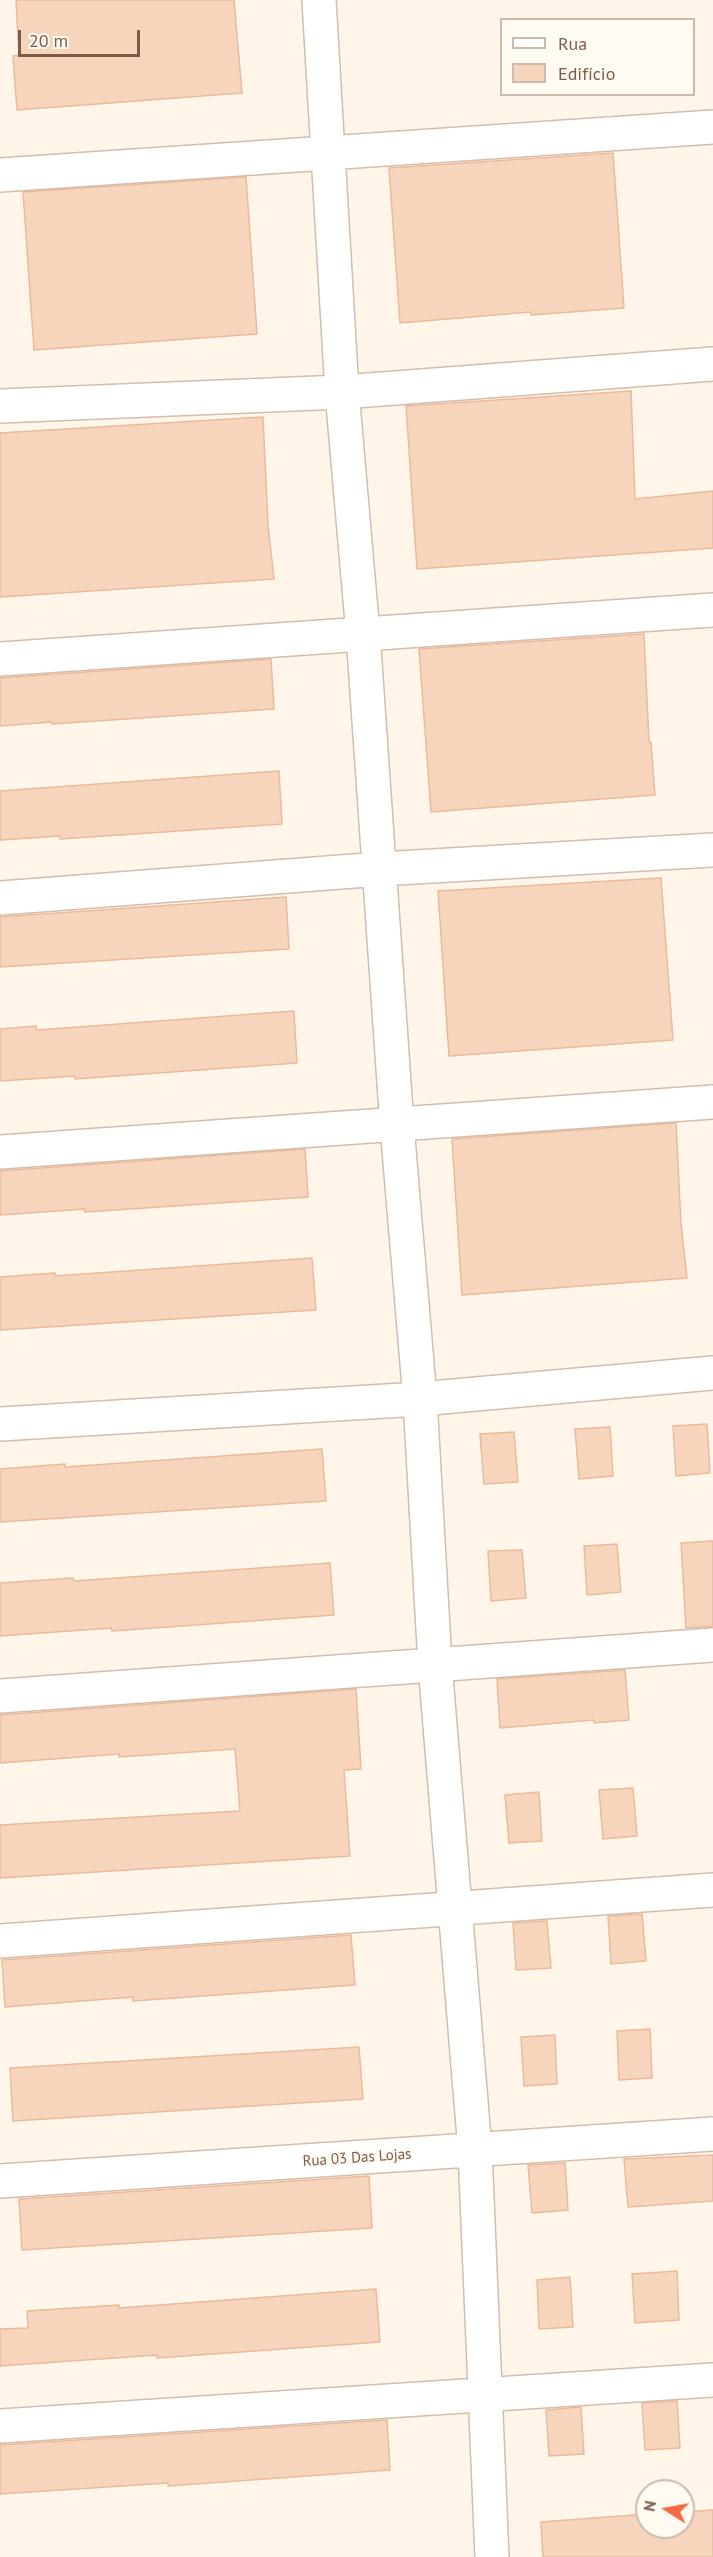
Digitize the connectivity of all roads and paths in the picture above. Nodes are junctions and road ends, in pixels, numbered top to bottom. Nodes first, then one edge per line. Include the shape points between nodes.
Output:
1 (320, 0) edge
2 (713, 127) edge
3 (328, 154) junction
4 (0, 175) edge
5 (713, 364) edge
6 (342, 392) junction
7 (0, 406) edge
8 (713, 610) edge
9 (363, 634) junction
10 (0, 659) edge
11 (713, 850) edge
12 (380, 869) junction
13 (0, 898) edge
14 (713, 1102) edge
15 (398, 1126) junction
16 (0, 1152) edge
17 (713, 1373) edge
18 (420, 1399) junction
19 (0, 1424) edge
20 (713, 1645) edge
21 (435, 1665) junction
22 (0, 1696) edge
23 (713, 1890) edge
24 (456, 1910) junction
25 (0, 1941) edge
26 (713, 2134) edge
27 (475, 2150) junction
28 (0, 2181) edge
29 (713, 2380) edge
30 (484, 2394) junction
31 (0, 2426) edge
32 (492, 2557) edge

1 - 3 street
2 - 3 street
3 - 4 street
3 - 6 street
5 - 6 street
6 - 7 street
6 - 9 street
8 - 9 street
9 - 10 street
9 - 12 street
11 - 12 street
12 - 13 street
12 - 15 street
14 - 15 street
15 - 16 street
15 - 18 street
17 - 18 street
18 - 19 street
18 - 21 street
20 - 21 street
21 - 22 street
21 - 24 street
23 - 24 street
24 - 25 street
24 - 27 street
26 - 27 street, Rua 03 Das Lojas
27 - 28 street, Rua 03 Das Lojas
27 - 30 street
29 - 30 street
30 - 31 street
30 - 32 street

